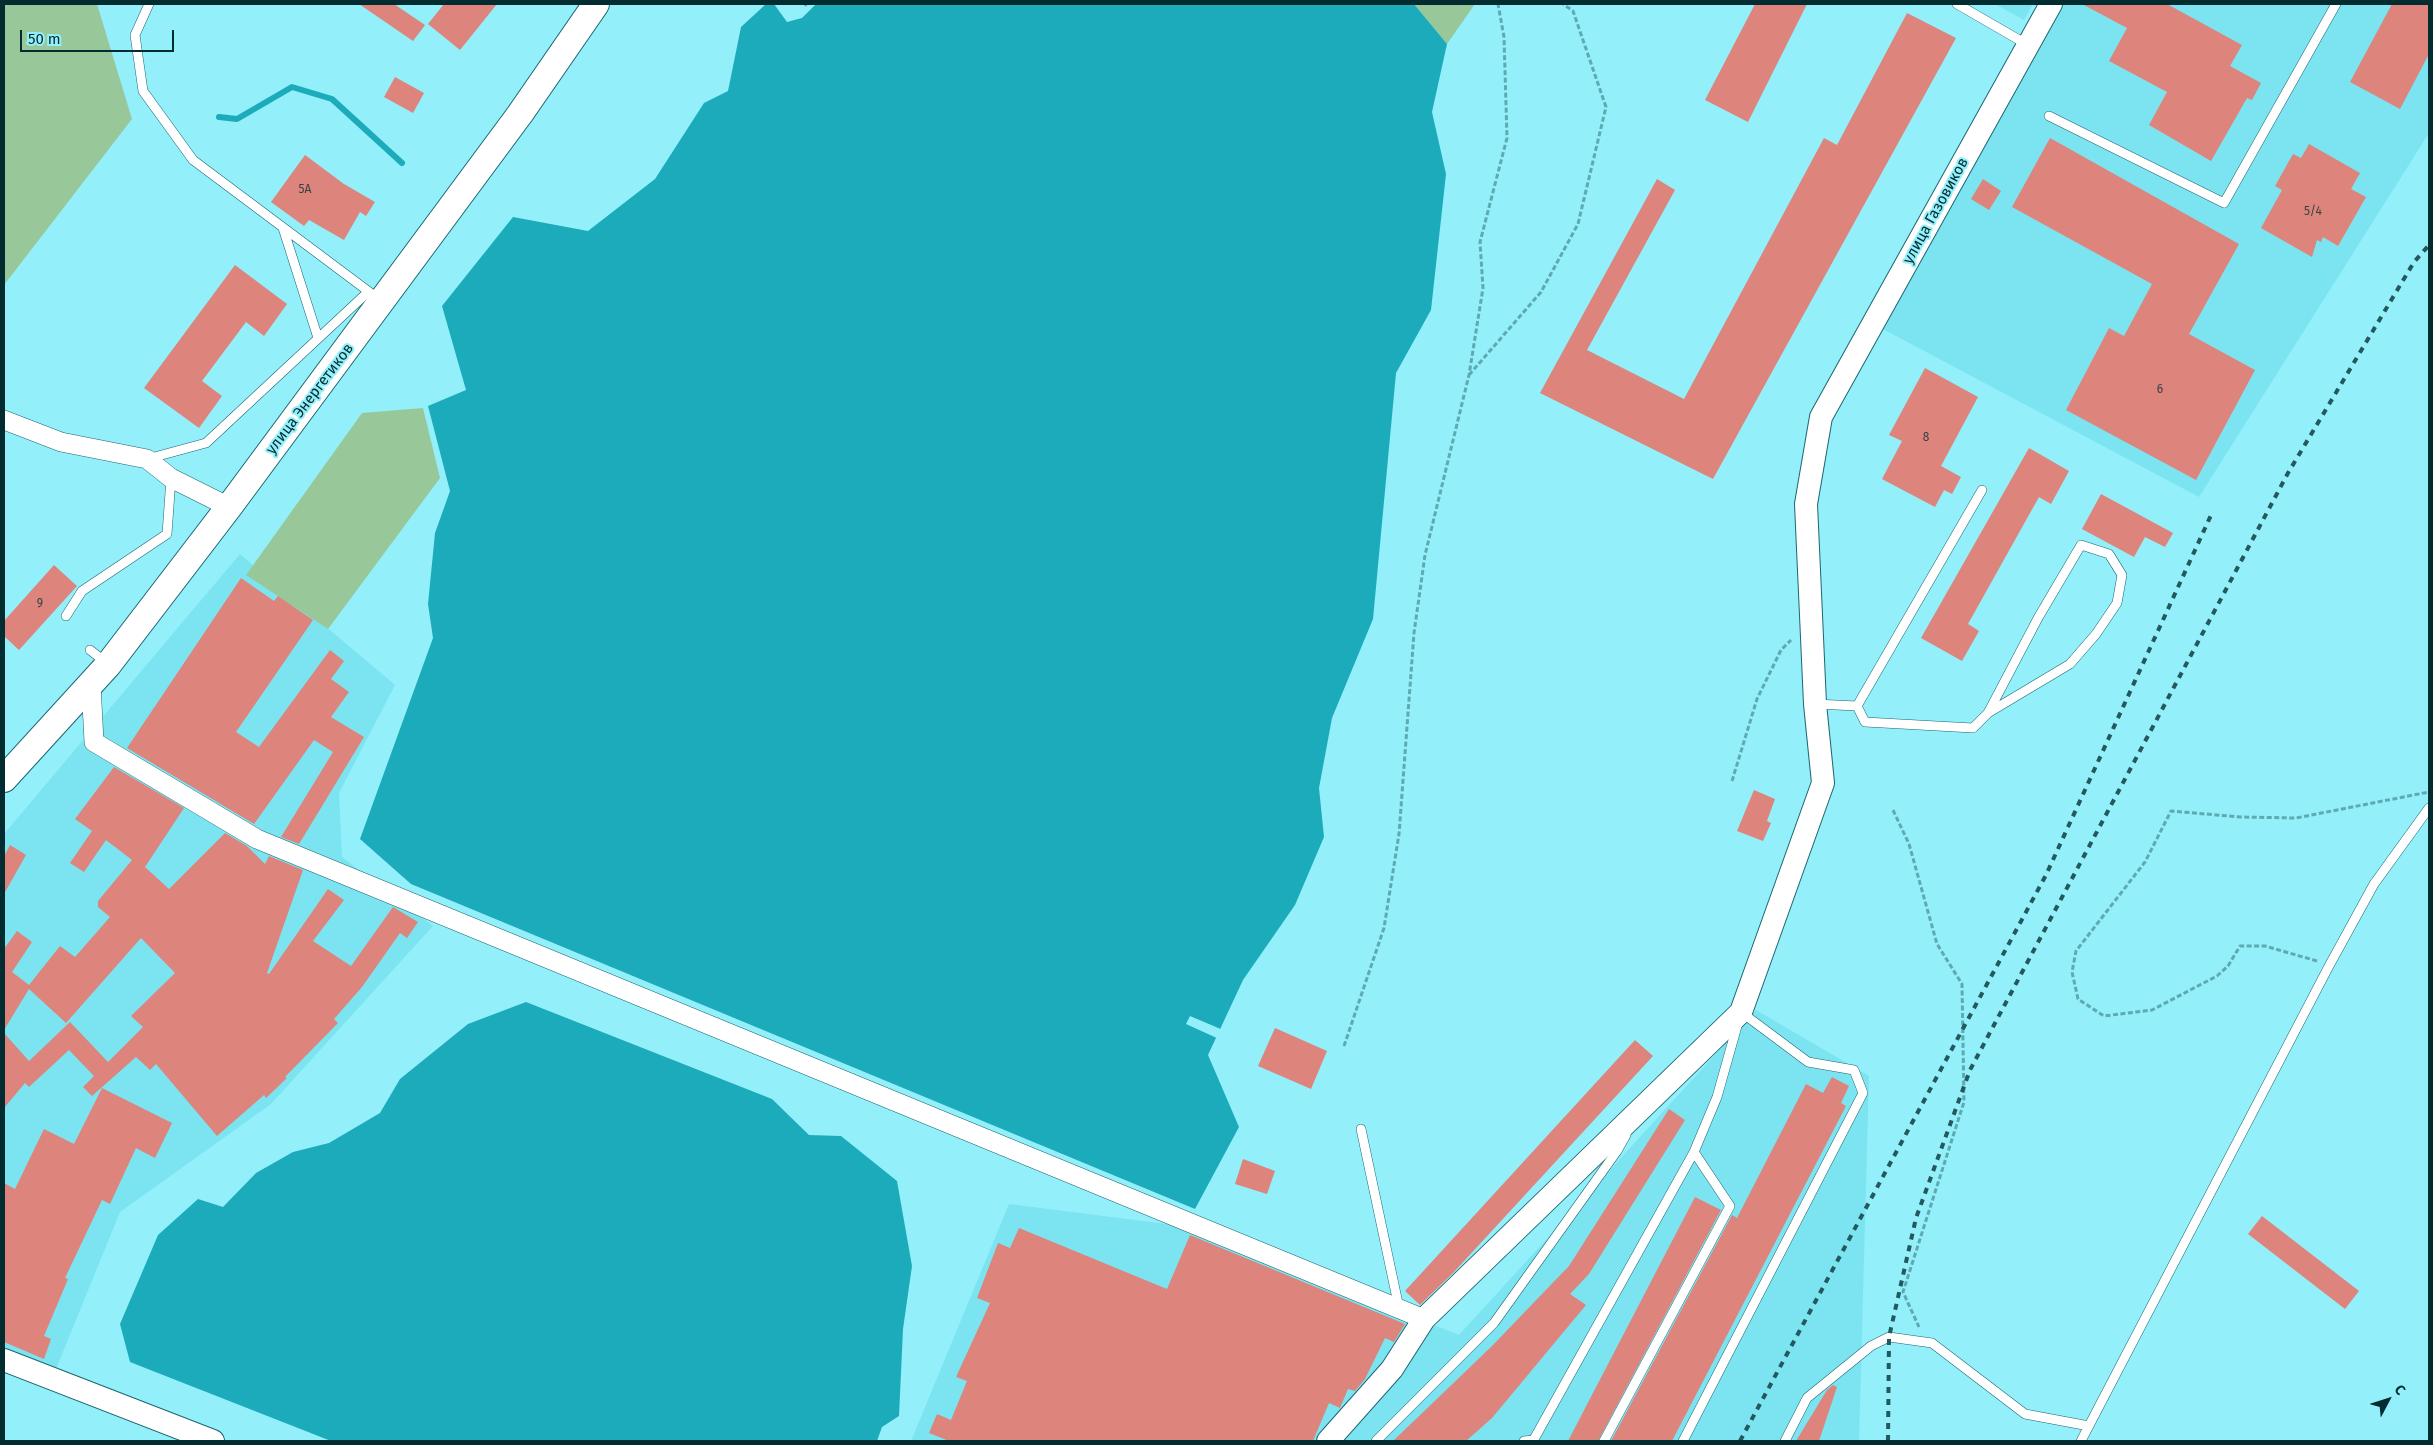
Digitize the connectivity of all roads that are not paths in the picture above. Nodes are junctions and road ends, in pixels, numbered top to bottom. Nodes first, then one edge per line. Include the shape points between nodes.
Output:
1 (149, 4) edge
2 (596, 4) edge
3 (1957, 4) edge
4 (2051, 4) edge
5 (2336, 4) edge
6 (2028, 45) junction
7 (2049, 116) dead end
8 (283, 228) junction
9 (375, 297) junction
10 (318, 338) junction
11 (4, 420) edge
12 (147, 459) junction
13 (171, 478) junction
14 (1982, 490) dead end
15 (229, 508) junction
16 (66, 616) dead end
17 (91, 684) junction
18 (1815, 704) junction
19 (1857, 706) junction
20 (1988, 713) junction
21 (4, 779) edge
22 (2429, 808) edge
23 (1741, 1012) junction
24 (1637, 1113) junction
25 (1361, 1129) dead end
26 (1694, 1152) junction
27 (1400, 1309) junction
28 (1424, 1319) junction
29 (4, 1360) edge
30 (2089, 1426) junction
31 (213, 1441) edge
32 (1328, 1441) edge
33 (1376, 1441) edge
34 (1524, 1441) edge
35 (1533, 1441) edge
36 (1604, 1441) edge
37 (1684, 1441) edge
38 (1786, 1441) edge
39 (2081, 1441) edge

1 - 8 lane via 136,35 143,91 193,160
2 - 9 main road, улица Энергетиков via 520,114
3 - 6 lane
4 - 6 street, улица Газовиков
5 - 7 lane via 2224,203
6 - 18 street, улица Газовиков via 1820,417 1806,504
8 - 9 lane
8 - 10 lane
9 - 10 lane
9 - 15 main road, улица Энергетиков
10 - 12 lane via 206,443
11 - 12 street via 61,442
12 - 13 street
13 - 15 street
13 - 16 lane via 167,534 82,591
14 - 19 lane
15 - 17 main road, улица Энергетиков via 99,657
17 - 21 main road, улица Энергетиков
17 - 27 street via 94,742 257,839
18 - 19 lane
18 - 23 street via 1823,783
19 - 20 lane via 1865,722 1973,728
20 - 20 lane via 2081,545 2109,554 2122,575 2117,604 2096,634 2070,664
22 - 30 lane via 2374,884
23 - 24 street
23 - 26 lane via 1717,1096
23 - 37 lane via 1808,1062 1854,1070 1863,1093
24 - 28 street
24 - 33 lane via 1617,1151 1494,1324
25 - 27 lane
26 - 35 lane
26 - 36 lane via 1730,1206
27 - 28 street
28 - 32 street via 1392,1369
29 - 31 street
30 - 38 lane via 2025,1414 1932,1344 1889,1337 1871,1346 1807,1398
30 - 39 lane
34 - 35 lane

